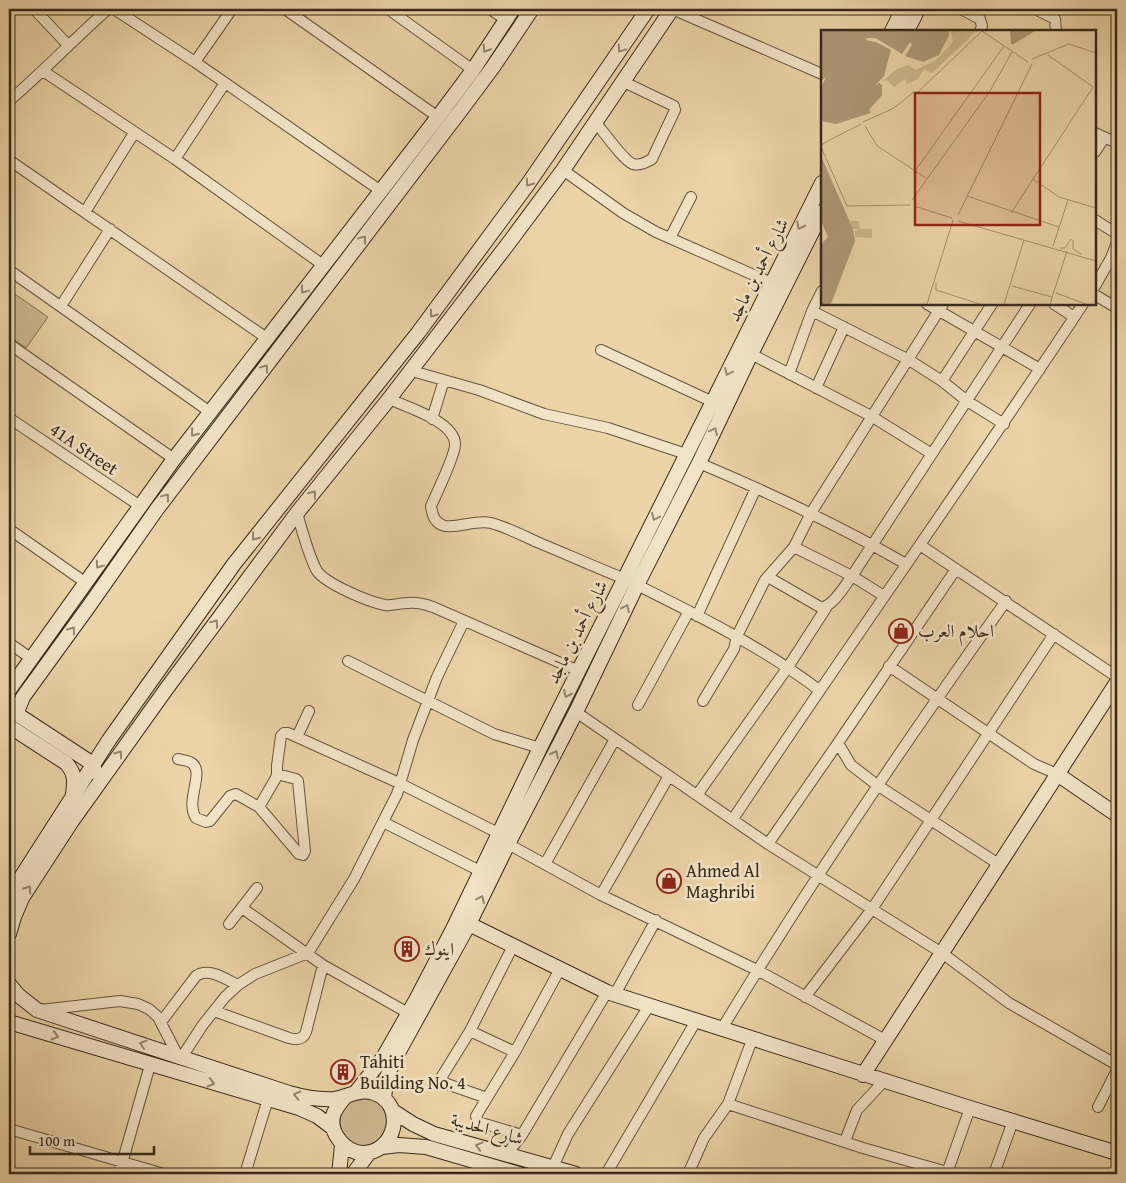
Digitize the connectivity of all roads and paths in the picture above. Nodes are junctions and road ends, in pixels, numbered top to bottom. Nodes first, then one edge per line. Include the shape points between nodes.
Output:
1 (34, 9) edge
2 (108, 9) edge
3 (114, 9) edge
4 (232, 9) edge
5 (285, 9) edge
6 (388, 9) edge
7 (490, 9) edge
8 (532, 9) edge
9 (648, 9) edge
10 (672, 9) edge
11 (903, 9) edge
12 (918, 9) edge
13 (961, 9) edge
14 (1035, 9) edge
15 (510, 14) edge
16 (892, 30) edge
17 (908, 30) edge
18 (980, 30) edge
19 (1056, 30) edge
20 (68, 45) junction
21 (195, 62) junction
22 (473, 70) junction
23 (43, 71) junction
24 (821, 74) edge
25 (624, 82) junction
26 (225, 83) junction
27 (9, 101) edge
28 (438, 117) junction
29 (596, 123) junction
30 (134, 133) junction
31 (1100, 136) edge
32 (1117, 143) edge
33 (1096, 149) edge
34 (175, 159) junction
35 (9, 160) edge
36 (563, 170) junction
37 (821, 185) edge
38 (381, 191) junction
39 (691, 197) dead end
40 (85, 212) junction
41 (821, 214) edge
42 (1096, 221) edge
43 (110, 229) junction
44 (1117, 234) edge
45 (670, 238) junction
46 (1117, 242) edge
47 (323, 265) junction
48 (9, 270) edge
49 (772, 283) junction
50 (1096, 284) edge
51 (821, 294) edge
52 (1096, 296) edge
53 (991, 305) edge
54 (1029, 305) edge
55 (1056, 305) edge
56 (1082, 305) edge
57 (61, 306) junction
58 (941, 307) edge
59 (1117, 308) edge
60 (812, 311) junction
61 (1074, 317) junction
62 (844, 327) junction
63 (974, 330) junction
64 (268, 338) junction
65 (9, 344) edge
66 (1003, 347) junction
67 (601, 350) dead end
68 (751, 354) junction
69 (909, 360) junction
70 (1040, 369) junction
71 (412, 370) junction
72 (790, 374) junction
73 (444, 380) junction
74 (942, 381) junction
75 (816, 388) junction
76 (389, 399) junction
77 (967, 401) junction
78 (712, 402) junction
79 (210, 412) junction
80 (871, 416) junction
81 (9, 418) edge
82 (432, 419) junction
83 (1004, 424) junction
84 (686, 454) junction
85 (932, 454) junction
86 (174, 459) junction
87 (699, 463) junction
88 (756, 488) junction
89 (140, 506) junction
90 (297, 513) junction
91 (811, 514) junction
92 (9, 529) edge
93 (872, 544) junction
94 (920, 544) junction
95 (794, 547) junction
96 (906, 564) junction
97 (956, 568) junction
98 (852, 576) junction
99 (768, 577) junction
100 (631, 582) junction
101 (86, 583) junction
102 (884, 596) junction
103 (1006, 601) junction
104 (826, 608) junction
105 (693, 614) junction
106 (464, 621) junction
107 (51, 632) junction
108 (1054, 634) junction
109 (737, 636) junction
110 (9, 643) edge
111 (32, 659) junction
112 (348, 661) dead end
113 (889, 666) junction
114 (788, 667) junction
115 (578, 671) junction
116 (37, 676) junction
117 (1117, 677) edge
118 (1117, 682) edge
119 (9, 690) edge
120 (819, 690) junction
121 (937, 698) junction
122 (428, 700) junction
123 (703, 701) dead end
124 (638, 705) dead end
125 (13, 711) edge
126 (309, 711) dead end
127 (576, 712) junction
128 (9, 726) edge
129 (988, 733) junction
130 (297, 737) junction
131 (54, 738) junction
132 (615, 739) junction
133 (838, 744) junction
134 (540, 748) junction
135 (178, 759) dead end
136 (93, 764) junction
137 (277, 774) junction
138 (1057, 774) junction
139 (668, 776) junction
140 (399, 783) junction
141 (877, 785) junction
142 (73, 794) junction
143 (697, 795) junction
144 (259, 807) junction
145 (1117, 815) edge
146 (733, 819) junction
147 (72, 820) junction
148 (931, 820) junction
149 (383, 822) junction
150 (498, 833) junction
151 (508, 844) junction
152 (768, 844) junction
153 (545, 864) junction
154 (1000, 865) junction
155 (480, 872) junction
156 (818, 875) junction
157 (257, 888) dead end
158 (601, 895) junction
159 (9, 896) edge
160 (242, 908) junction
161 (872, 909) junction
162 (656, 920) junction
163 (229, 924) dead end
164 (469, 924) junction
165 (9, 934) edge
166 (513, 946) junction
167 (308, 953) junction
168 (942, 953) junction
169 (323, 965) junction
170 (560, 970) junction
171 (757, 970) junction
172 (9, 984) edge
173 (238, 985) junction
174 (611, 993) junction
175 (805, 997) junction
176 (649, 1006) junction
177 (37, 1010) junction
178 (214, 1011) junction
179 (408, 1013) junction
180 (696, 1021) junction
181 (9, 1022) edge
182 (161, 1022) junction
183 (721, 1030) junction
184 (470, 1031) junction
185 (752, 1040) junction
186 (885, 1040) junction
187 (515, 1052) junction
188 (180, 1057) junction
189 (150, 1065) junction
190 (1117, 1065) edge
191 (1117, 1070) edge
192 (863, 1075) junction
193 (884, 1081) junction
194 (351, 1094) junction
195 (487, 1098) junction
196 (268, 1099) junction
197 (384, 1099) junction
198 (728, 1104) junction
199 (1098, 1107) dead end
200 (970, 1108) junction
201 (393, 1111) junction
202 (1013, 1121) junction
203 (333, 1128) junction
204 (9, 1129) edge
205 (522, 1135) junction
206 (845, 1141) junction
207 (342, 1145) junction
208 (376, 1150) junction
209 (1117, 1152) edge
210 (507, 1154) junction
211 (123, 1162) junction
212 (553, 1167) junction
213 (119, 1174) edge
214 (164, 1174) edge
215 (245, 1174) edge
216 (339, 1174) edge
217 (353, 1174) edge
218 (518, 1174) edge
219 (576, 1174) edge
220 (606, 1174) edge
221 (688, 1174) edge
222 (950, 1174) edge
223 (994, 1174) edge

1 - 20 street
2 - 20 street
3 - 21 street
4 - 21 street
5 - 28 street
6 - 22 street
7 - 15 street
116 -> 8 street via 157,509 461,110
9 -> 136 street via 482,247 418,333 234,564
10 - 24 street
10 - 25 street
11 - 16 street
12 - 17 street
13 - 18 street via 980,19
14 - 19 street via 1055,19
15 -> 22 street
20 - 23 street
21 - 26 street
22 - 28 street
23 - 27 street
23 - 30 street
25 - 29 street
25 - 29 street via 674,106 652,159 633,164
26 - 34 street
26 - 38 street
28 - 38 street
29 - 36 street
30 - 34 street
30 - 40 street
31 - 32 street
31 - 33 street
34 - 47 street
35 - 40 street
36 - 45 street via 623,214
36 - 71 street
37 -> 49 street, شارع أحمد بن ماجد
38 - 47 street
39 - 45 street
40 - 43 street
41 - 68 street, شارع أحمد بن ماجد
42 - 44 street
43 - 57 street
43 - 64 street
45 - 49 street
46 - 50 street
47 -> 64 street
48 - 57 street
49 -> 78 street, شارع أحمد بن ماجد
51 - 60 street
52 - 59 street
53 - 63 street
54 - 66 street
55 - 61 street
56 - 61 street
57 - 79 street
58 - 63 street
58 - 69 street
60 - 62 street
60 - 72 street
61 - 70 street
62 - 69 street
62 - 75 street
63 - 66 street
63 - 74 street
64 - 79 street
65 - 86 street
66 - 70 street
66 - 77 street
67 - 78 street
68 - 72 street
87 -> 68 street, شارع أحمد بن ماجد
69 - 74 street
69 - 80 street
70 - 83 street
71 - 73 street
71 - 76 street
72 - 75 street
73 - 82 street
73 - 84 street via 544,414 608,428
74 - 77 street
75 - 80 street
76 - 82 street
90 -> 76 street
77 - 83 street
77 - 85 street
78 - 84 street, شارع أحمد بن ماجد
79 -> 86 street
80 - 85 street
80 - 91 street
81 - 89 street, 41A Street
82 - 100 street via 450,430 455,444 431,506 438,523 450,527 490,523
83 - 94 street
84 -> 100 street, شارع أحمد بن ماجد
85 - 93 street
86 - 89 street
87 - 88 street
87 - 100 street, شارع أحمد بن ماجد
88 - 91 street
88 - 105 street
89 -> 101 street
90 - 106 street via 316,569 325,578 347,592 383,605 421,603
147 -> 90 street
91 - 93 street
91 - 95 street
92 - 101 street
93 - 96 street
93 - 98 street
94 - 96 street
94 - 97 street
95 - 98 street
95 - 99 street
96 - 102 street
97 - 103 street
97 - 113 street
98 - 102 street
98 - 104 street
99 - 104 street
99 - 109 street
100 - 105 street
100 - 115 street, شارع أحمد بن ماجد
127 -> 100 street, شارع أحمد بن ماجد
101 - 107 street
102 - 120 street
103 - 108 street
103 - 121 street
104 - 114 street
105 - 109 street
105 - 124 street
106 - 115 street
106 - 122 street
107 - 111 street
107 - 116 street via 54,639 33,667
108 - 117 street
108 - 129 street
109 - 114 street
109 - 123 street via 734,649
110 - 111 street
111 - 119 street
112 - 122 street
113 - 121 street
113 - 133 street
114 - 120 street
114 - 143 street
115 -> 134 street, شارع أحمد بن ماجد
116 - 125 street
118 - 138 street
120 - 146 street
121 - 129 street
121 - 141 street
122 - 134 street via 494,734
122 - 140 street
125 - 131 street
126 - 130 street
127 - 132 street
151 -> 127 street, شارع أحمد بن ماجد
128 - 131 street via 47,746 54,744
128 - 142 street via 66,763 75,780
129 - 138 street via 1034,764
129 - 148 street
130 - 137 street via 288,733 281,736
130 - 140 street
131 - 136 street
132 - 139 street
132 - 153 street
133 - 141 street via 851,765
133 - 152 street
134 - 150 street, شارع أحمد بن ماجد
135 - 144 street via 190,762 196,768 192,807 196,818 210,821 234,794
136 - 142 street
136 - 147 street via 94,778
137 - 144 street
137 - 144 street via 298,781 303,855
138 - 145 street
138 - 154 street
139 - 143 street
139 - 158 street
140 - 149 street
140 - 150 street
141 - 148 street
141 - 156 street
142 - 159 street
143 - 146 street
146 - 152 street
165 -> 147 street via 22,898
148 - 154 street
148 - 161 street
149 - 155 street
149 - 167 street via 354,879
150 - 155 street, شارع أحمد بن ماجد
151 - 153 street
164 -> 151 street, شارع أحمد بن ماجد
152 - 156 street
153 - 158 street
154 - 168 street
155 - 179 street, شارع أحمد بن ماجد
156 - 161 street
156 - 171 street
157 - 160 street
158 - 162 street
160 - 163 street
160 - 167 street
161 - 168 street
161 - 175 street
162 - 171 street
162 - 174 street
164 - 166 street
164 - 197 street, شارع أحمد بن ماجد via 393,1062 386,1080
166 - 170 street
166 - 184 street
167 - 169 street
167 - 173 street via 255,974
168 - 186 street
168 - 190 street via 1009,1003
169 - 178 street via 306,1032 301,1038 289,1038
169 - 179 street
170 - 174 street
170 - 187 street
171 - 175 street
171 - 183 street
172 - 177 street via 18,996
173 - 178 street
173 - 182 street via 210,972 200,974
174 - 176 street
174 - 205 street
175 - 186 street
176 - 180 street
176 - 212 street via 568,1134
177 - 182 street via 126,1001 149,1009
188 -> 177 street
178 - 188 street
179 - 194 street, شارع أحمد بن ماجد via 383,1058
180 - 183 street
180 - 220 street
181 -> 189 street
182 - 188 street
183 - 185 street
184 - 187 street
184 - 195 street via 443,1074 442,1081
185 - 192 street
185 - 198 street
186 - 192 street
187 - 195 street
194 -> 188 street via 322,1099 300,1096
189 -> 196 street
189 - 211 street
191 - 199 street
192 - 193 street
193 - 200 street
193 - 206 street via 857,1110
194 - 197 street via 366,1091
194 - 203 street via 337,1105
195 - 205 street via 476,1116 478,1122
196 - 203 street via 308,1112
196 - 215 street
197 - 201 street
198 - 206 street
198 - 221 street via 704,1138
200 - 202 street
200 - 222 street
201 - 208 street via 394,1127 388,1142
210 -> 201 street, شارع الحديبة via 434,1134
202 - 209 street
202 - 223 street
203 - 207 street
204 - 211 street
205 - 210 street
206 - 222 street
207 - 208 street via 360,1153
207 - 216 street
208 - 217 street
208 - 218 street, شارع الحديبة via 399,1145 426,1147
210 - 212 street, شارع الحديبة
211 - 213 street
211 - 214 street
212 - 219 street, شارع الحديبة

